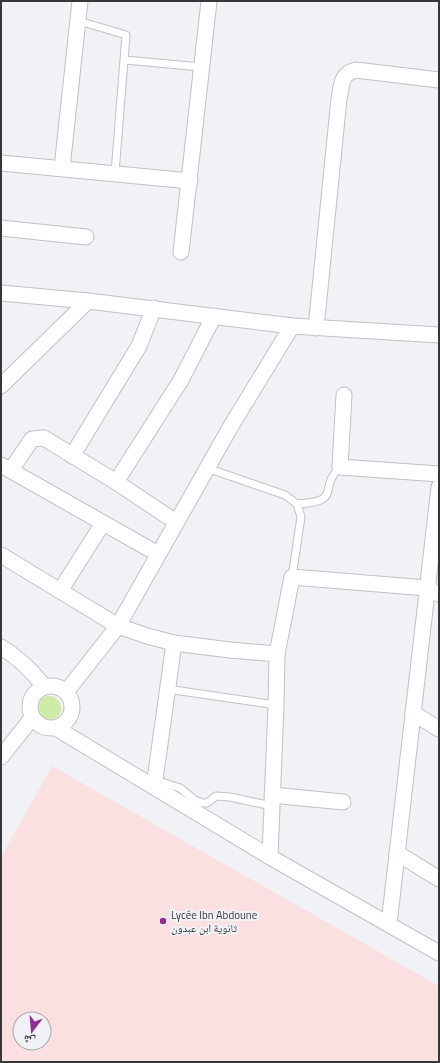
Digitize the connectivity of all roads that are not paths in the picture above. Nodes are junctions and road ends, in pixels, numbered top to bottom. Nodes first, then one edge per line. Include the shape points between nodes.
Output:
1 (80, 1) edge
2 (209, 1) edge
3 (79, 21) junction
4 (125, 60) junction
5 (201, 68) junction
6 (439, 80) edge
7 (1, 163) edge
8 (62, 168) junction
9 (115, 173) junction
10 (190, 181) junction
11 (1, 228) edge
12 (86, 237) dead end
13 (181, 252) dead end
14 (1, 293) edge
15 (88, 300) junction
16 (154, 308) junction
17 (214, 316) junction
18 (292, 326) junction
19 (316, 328) junction
20 (439, 336) edge
21 (1, 386) edge
22 (344, 395) dead end
23 (72, 456) junction
24 (340, 467) junction
25 (6, 468) edge
26 (207, 468) junction
27 (439, 474) edge
28 (116, 482) junction
29 (439, 487) edge
30 (297, 504) junction
31 (176, 522) junction
32 (103, 523) junction
33 (158, 554) junction
34 (1, 555) edge
35 (292, 577) junction
36 (60, 591) junction
37 (433, 591) edge
38 (118, 626) junction
39 (174, 643) junction
40 (1, 647) edge
41 (277, 654) junction
42 (44, 686) junction
43 (168, 689) junction
44 (66, 692) junction
45 (276, 705) junction
46 (413, 713) junction
47 (32, 718) junction
48 (56, 728) junction
49 (439, 729) edge
50 (1, 757) edge
51 (155, 784) junction
52 (272, 800) junction
53 (343, 802) dead end
54 (397, 853) junction
55 (270, 857) junction
56 (439, 879) edge
57 (389, 924) junction
58 (439, 953) edge

1 - 3 street
2 - 5 street
3 - 4 lane via 126,35
3 - 8 street
4 - 5 lane
4 - 9 lane
5 - 10 street
6 - 19 street via 356,70 347,72 343,77
7 - 8 street
8 - 9 street
9 - 10 street
10 - 13 street
11 - 12 street
14 - 15 street
15 - 16 street
15 - 21 street
16 - 17 street
16 - 23 street via 139,346
17 - 18 street
17 - 28 street via 181,380
18 - 19 street
18 - 26 street
19 - 20 street
22 - 24 street
23 - 25 street via 44,438 32,439
23 - 28 street
24 - 27 street
24 - 30 lane via 334,472 323,500
25 - 32 street
26 - 30 lane via 285,495
26 - 31 street
28 - 31 street
29 - 37 street
30 - 35 lane via 301,517
31 - 33 street
32 - 33 street
32 - 36 street
33 - 38 street
34 - 36 street
35 - 37 street
35 - 41 street
36 - 38 street
37 - 46 street
38 - 39 street
38 - 44 street
39 - 41 street
39 - 43 street
40 - 42 street via 27,666
41 - 45 street
42 - 44 street via 60,687
42 - 47 street via 30,699
43 - 45 lane
43 - 51 street
44 - 48 street via 72,701 72,712 66,722
45 - 52 street
46 - 49 street
46 - 54 street
47 - 48 street via 38,725
47 - 50 street
48 - 51 street
51 - 52 lane via 180,788 202,803 207,803 216,796
51 - 55 street
52 - 53 street
52 - 55 street
54 - 56 street
54 - 57 street
55 - 57 street
57 - 58 street

